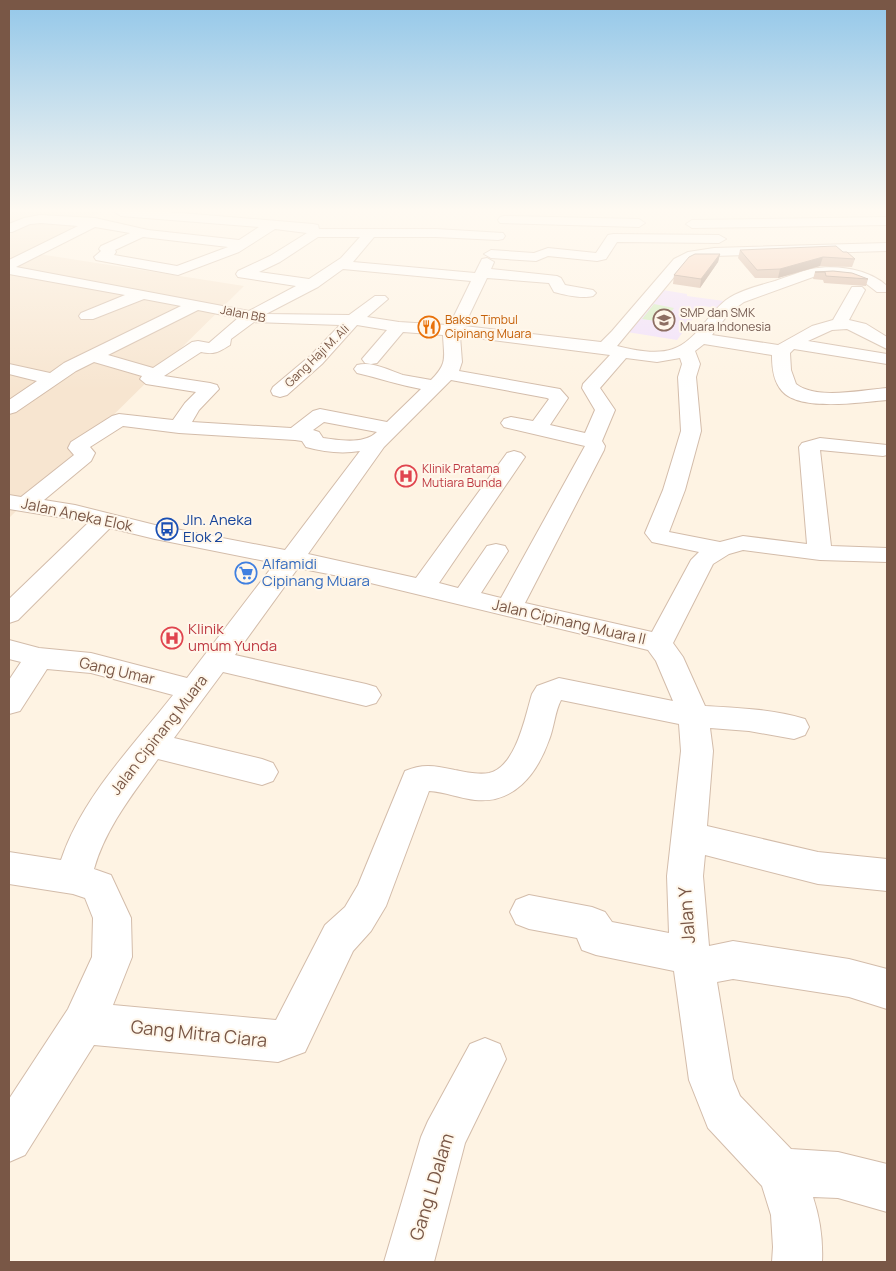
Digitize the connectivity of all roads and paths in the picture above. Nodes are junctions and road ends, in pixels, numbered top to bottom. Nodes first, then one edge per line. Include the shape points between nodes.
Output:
1 (16, 271) edge
2 (87, 271) edge
3 (142, 271) edge
4 (249, 271) edge
5 (332, 271) edge
6 (423, 271) edge
7 (483, 271) edge
8 (671, 271) edge
9 (850, 271) edge
10 (842, 273) junction
11 (481, 275) junction
12 (194, 278) dead end
13 (797, 279) junction
14 (65, 280) junction
15 (313, 284) junction
16 (100, 286) junction
17 (842, 289) junction
18 (884, 290) edge
19 (145, 294) junction
20 (588, 294) dead end
21 (380, 299) dead end
22 (196, 305) junction
23 (87, 316) dead end
24 (252, 316) junction
25 (353, 320) junction
26 (840, 322) junction
27 (399, 327) junction
28 (451, 331) junction
29 (693, 344) junction
30 (887, 344) edge
31 (602, 347) junction
32 (786, 347) junction
33 (621, 353) junction
34 (93, 356) junction
35 (887, 359) edge
36 (9, 369) edge
37 (155, 374) junction
38 (444, 377) junction
39 (54, 379) junction
40 (532, 379) dead end
41 (280, 391) dead end
42 (887, 394) edge
43 (9, 408) edge
44 (511, 423) dead end
45 (178, 427) junction
46 (538, 428) junction
47 (296, 434) junction
48 (384, 436) junction
49 (592, 442) junction
50 (883, 450) dead end
51 (514, 457) dead end
52 (18, 503) edge
53 (105, 520) junction
54 (720, 549) junction
55 (496, 551) dead end
56 (820, 553) junction
57 (887, 555) edge
58 (293, 559) junction
59 (423, 587) junction
60 (465, 597) junction
61 (509, 608) junction
62 (9, 614) edge
63 (655, 641) junction
64 (9, 649) edge
65 (39, 658) junction
66 (216, 661) junction
67 (193, 690) junction
68 (366, 695) dead end
69 (9, 702) edge
70 (694, 716) junction
71 (794, 728) dead end
72 (151, 745) junction
73 (262, 772) dead end
74 (690, 837) junction
75 (9, 868) edge
76 (887, 875) edge
77 (74, 878) junction
78 (529, 912) dead end
79 (692, 962) junction
80 (887, 989) edge
81 (83, 1024) junction
82 (485, 1060) dead end
83 (9, 1139) edge
84 (781, 1172) junction
85 (887, 1188) edge
86 (409, 1262) edge
87 (797, 1262) edge

1 - 14 street, Jalan BB
2 - 14 street
3 - 16 street
4 - 15 street via 243,274
5 - 15 street
6 - 11 street
7 - 11 street
8 - 31 street via 618,335
9 - 10 street
10 - 13 street via 815,273
10 - 18 street via 872,281
11 - 20 street via 552,279 559,289
11 - 28 street via 459,322
12 - 19 street
13 - 17 street
13 - 29 street via 749,294 732,303
14 - 16 street, Jalan BB
15 - 24 street
16 - 19 street, Jalan BB
17 - 18 street
17 - 26 street
19 - 22 street, Jalan BB
19 - 23 street
21 - 25 street, Gang Haji M. Ali
22 - 24 street, Jalan BB
22 - 34 street
24 - 25 street, Jalan BB via 276,320
24 - 37 street via 212,349 198,346
25 - 27 street, Jalan BB
25 - 41 street, Gang Haji M. Ali via 316,360
26 - 30 street via 863,330
26 - 32 street via 819,328
27 - 28 street, Jalan BB
27 - 38 street via 367,364 398,380
28 - 31 street, Jalan BB
28 - 38 street via 453,362
29 - 32 street
29 - 33 street, Jalan BB via 678,354 645,357
29 - 54 street via 687,381 691,431 674,490 656,533 660,537
31 - 33 street, Jalan BB
32 - 35 street
32 - 42 street via 781,366 787,386 794,393 811,397
33 - 49 street via 592,384 592,392 605,410
34 - 37 street
34 - 39 street
36 - 39 street
37 - 45 street via 149,379 210,389
38 - 40 street via 525,383
38 - 46 street via 558,395
38 - 48 street, Jalan Cipinang Muara
39 - 43 street
44 - 46 street
45 - 47 street
45 - 52 street via 123,420 115,422 78,446 86,453 84,456
46 - 49 street
47 - 48 street via 312,436 316,444 346,447
47 - 48 street via 320,416
48 - 58 street, Jalan Cipinang Muara
49 - 61 street via 594,450
50 - 56 street via 820,444 809,447
51 - 59 street
52 - 53 street, Jalan Aneka Elok
53 - 58 street, Jalan Aneka Elok
53 - 62 street
54 - 56 street, Jalan Cipinang Muara II via 743,543
54 - 63 street, Jalan Cipinang Muara II via 703,560 662,638
55 - 60 street
56 - 57 street, Jalan Cipinang Muara II
58 - 59 street, Jalan Cipinang Muara II
58 - 66 street, Jalan Cipinang Muara
59 - 60 street, Jalan Cipinang Muara II
60 - 61 street, Jalan Cipinang Muara II
61 - 63 street, Jalan Cipinang Muara II
63 - 70 street, Jalan Y via 668,657
64 - 65 street, Gang Umar
65 - 67 street, Gang Umar via 91,663
65 - 69 street
66 - 67 street, Jalan Cipinang Muara
66 - 68 street
67 - 72 street, Jalan Cipinang Muara
70 - 71 street via 749,720
70 - 74 street, Jalan Y via 696,751
70 - 81 street, Gang Mitra Ciara via 551,690 528,755 512,777 497,785 481,787 421,777 417,780 373,894 358,919 340,938 290,1037 278,1042
72 - 73 street
72 - 77 street, Jalan Cipinang Muara via 92,828
74 - 76 street via 818,868
74 - 79 street, Jalan Y via 684,876
75 - 77 street
77 - 81 street via 98,886 112,918 112,957
78 - 79 street via 592,924 596,937
79 - 80 street via 733,960 849,978
79 - 84 street, Jalan Y via 711,1080 724,1112
81 - 83 street
82 - 86 street, Gang L Dalam via 444,1137
84 - 85 street via 838,1175
84 - 87 street, Jalan Y via 795,1215

